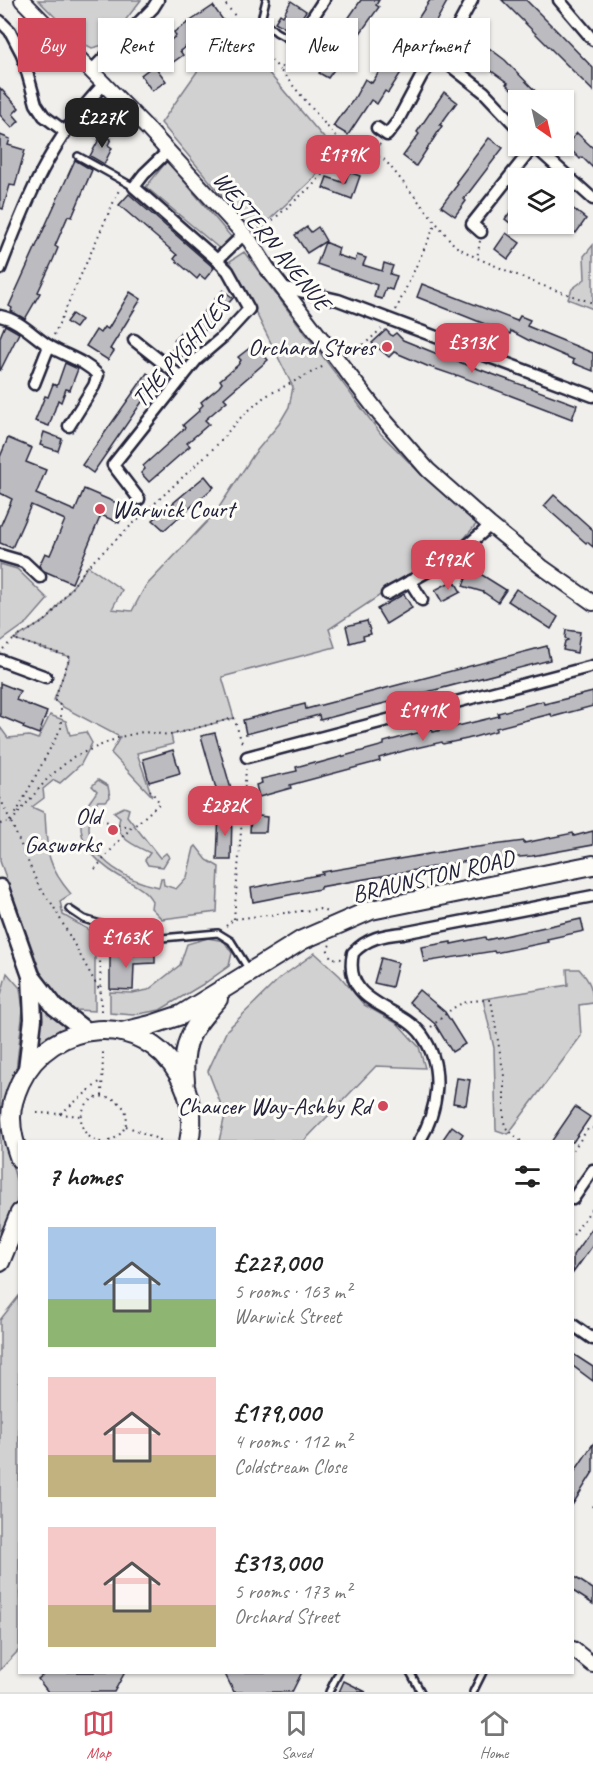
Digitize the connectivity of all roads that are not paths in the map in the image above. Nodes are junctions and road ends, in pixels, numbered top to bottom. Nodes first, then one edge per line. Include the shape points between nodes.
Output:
1 (22, 0) edge
2 (158, 0) edge
3 (266, 0) edge
4 (324, 0) edge
5 (472, 0) edge
6 (559, 0) edge
7 (312, 18) edge
8 (462, 18) edge
9 (0, 21) edge
10 (286, 39) edge
11 (593, 39) edge
12 (92, 70) junction
13 (425, 72) edge
14 (458, 72) edge
15 (105, 83) junction
16 (508, 117) edge
17 (377, 128) dead end
18 (64, 131) junction
19 (168, 151) junction
20 (78, 156) dead end
21 (526, 156) edge
22 (545, 156) edge
23 (134, 187) junction
24 (593, 199) edge
25 (481, 232) road end
26 (247, 238) junction
27 (217, 260) junction
28 (0, 269) edge
29 (282, 287) junction
30 (0, 316) edge
31 (134, 340) dead end
32 (49, 346) junction
33 (182, 378) junction
34 (34, 384) dead end
35 (593, 396) edge
36 (69, 426) dead end
37 (139, 499) dead end
38 (490, 525) junction
39 (0, 555) edge
40 (40, 577) dead end
41 (410, 581) junction
42 (387, 594) dead end
43 (422, 600) dead end
44 (593, 603) edge
45 (0, 660) edge
46 (593, 666) edge
47 (46, 677) dead end
48 (247, 757) road end
49 (593, 865) edge
50 (0, 889) edge
51 (593, 897) edge
52 (69, 909) dead end
53 (249, 971) junction
54 (31, 976) junction
55 (229, 986) junction
56 (86, 1031) junction
57 (122, 1032) junction
58 (27, 1069) junction
59 (185, 1086) junction
60 (189, 1140) edge
61 (420, 1140) edge
62 (18, 1154) edge
63 (593, 1170) edge
64 (574, 1197) edge
65 (11, 1227) edge
66 (18, 1249) edge
67 (0, 1262) edge
68 (0, 1268) edge
69 (574, 1326) edge
70 (593, 1339) edge
71 (574, 1650) edge
72 (593, 1665) edge
73 (338, 1674) edge
74 (411, 1674) edge
75 (482, 1674) edge
76 (329, 1692) edge
77 (421, 1692) edge
78 (473, 1692) edge

1 - 12 street, WESTERN AVENUE
2 - 12 street
3 - 10 lane via 262,16 265,22
4 - 7 street
5 - 8 street
6 - 11 street
9 - 18 street via 22,54 36,104 44,116
12 - 15 street, WESTERN AVENUE
13 - 17 street via 387,135
14 - 16 street
15 - 18 street
15 - 19 street, WESTERN AVENUE
18 - 28 street via 39,176
19 - 23 street
19 - 26 street, WESTERN AVENUE
20 - 23 lane
21 - 25 street via 472,224
22 - 24 street
23 - 27 street
26 - 27 street, THE PYGHTLES
26 - 29 street, WESTERN AVENUE
27 - 33 street, THE PYGHTLES via 228,271 249,309
29 - 35 street via 338,300
29 - 38 street, WESTERN AVENUE via 380,415 428,470
30 - 32 street via 20,324
31 - 33 street
32 - 34 street
32 - 36 street via 89,366 98,375
33 - 37 street, THE PYGHTLES via 113,465
38 - 41 street via 474,542
38 - 44 street, WESTERN AVENUE
39 - 40 street via 24,562
41 - 42 street
41 - 43 street
45 - 47 street
46 - 48 street
49 - 53 main road, BRAUNSTON ROAD via 371,910 302,940
50 - 54 main road
51 - 61 street via 379,936 361,944 353,953 352,977 360,990 422,1035 435,1068 437,1084 431,1118
52 - 53 lane via 84,920 162,938 218,933 231,941
53 - 55 main road, BRAUNSTON ROAD
54 - 56 main road via 55,1007
54 - 58 main road via 33,1019
55 - 57 main road, BRAUNSTON ROAD via 181,1015
55 - 59 main road, BRAUNSTON ROAD via 195,1025 183,1066
56 - 57 main road
56 - 58 main road via 43,1051
57 - 59 main road via 141,1038 160,1051
58 - 62 main road via 15,1094 11,1116
59 - 60 main road via 191,1104
63 - 64 street
65 - 67 main road
66 - 68 main road
69 - 70 street
71 - 72 street
73 - 76 lane
74 - 77 lane
75 - 78 lane

